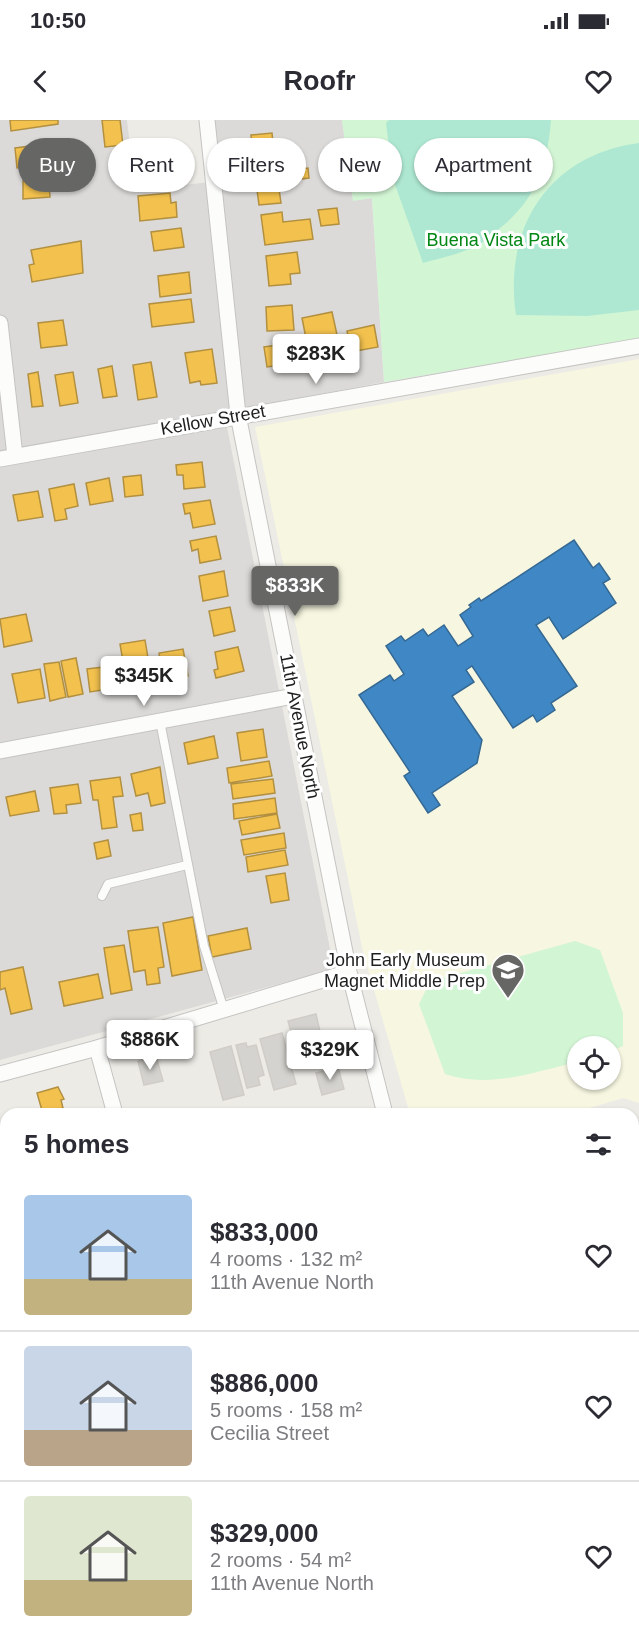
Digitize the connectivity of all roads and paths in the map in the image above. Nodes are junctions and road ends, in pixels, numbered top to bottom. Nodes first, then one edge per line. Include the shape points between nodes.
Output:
1 (207, 120) edge
2 (0, 323) edge
3 (639, 346) edge
4 (238, 415) junction
5 (8, 458) edge
6 (294, 696) junction
7 (160, 721) junction
8 (0, 751) edge
9 (187, 865) junction
10 (102, 896) dead end
11 (349, 972) junction
12 (224, 1010) junction
13 (97, 1048) junction
14 (0, 1074) edge
15 (113, 1108) edge
16 (383, 1108) edge

1 - 4 street, 11th Avenue North
2 - 5 street
3 - 4 street, Kellow Street
4 - 5 street, Kellow Street
4 - 6 street, 11th Avenue North
6 - 7 street
6 - 11 street, 11th Avenue North
7 - 8 street
7 - 9 lane
9 - 10 lane via 108,884
9 - 12 lane via 204,946
11 - 12 street
11 - 16 street, 11th Avenue North
12 - 13 street
13 - 14 street
13 - 15 street

